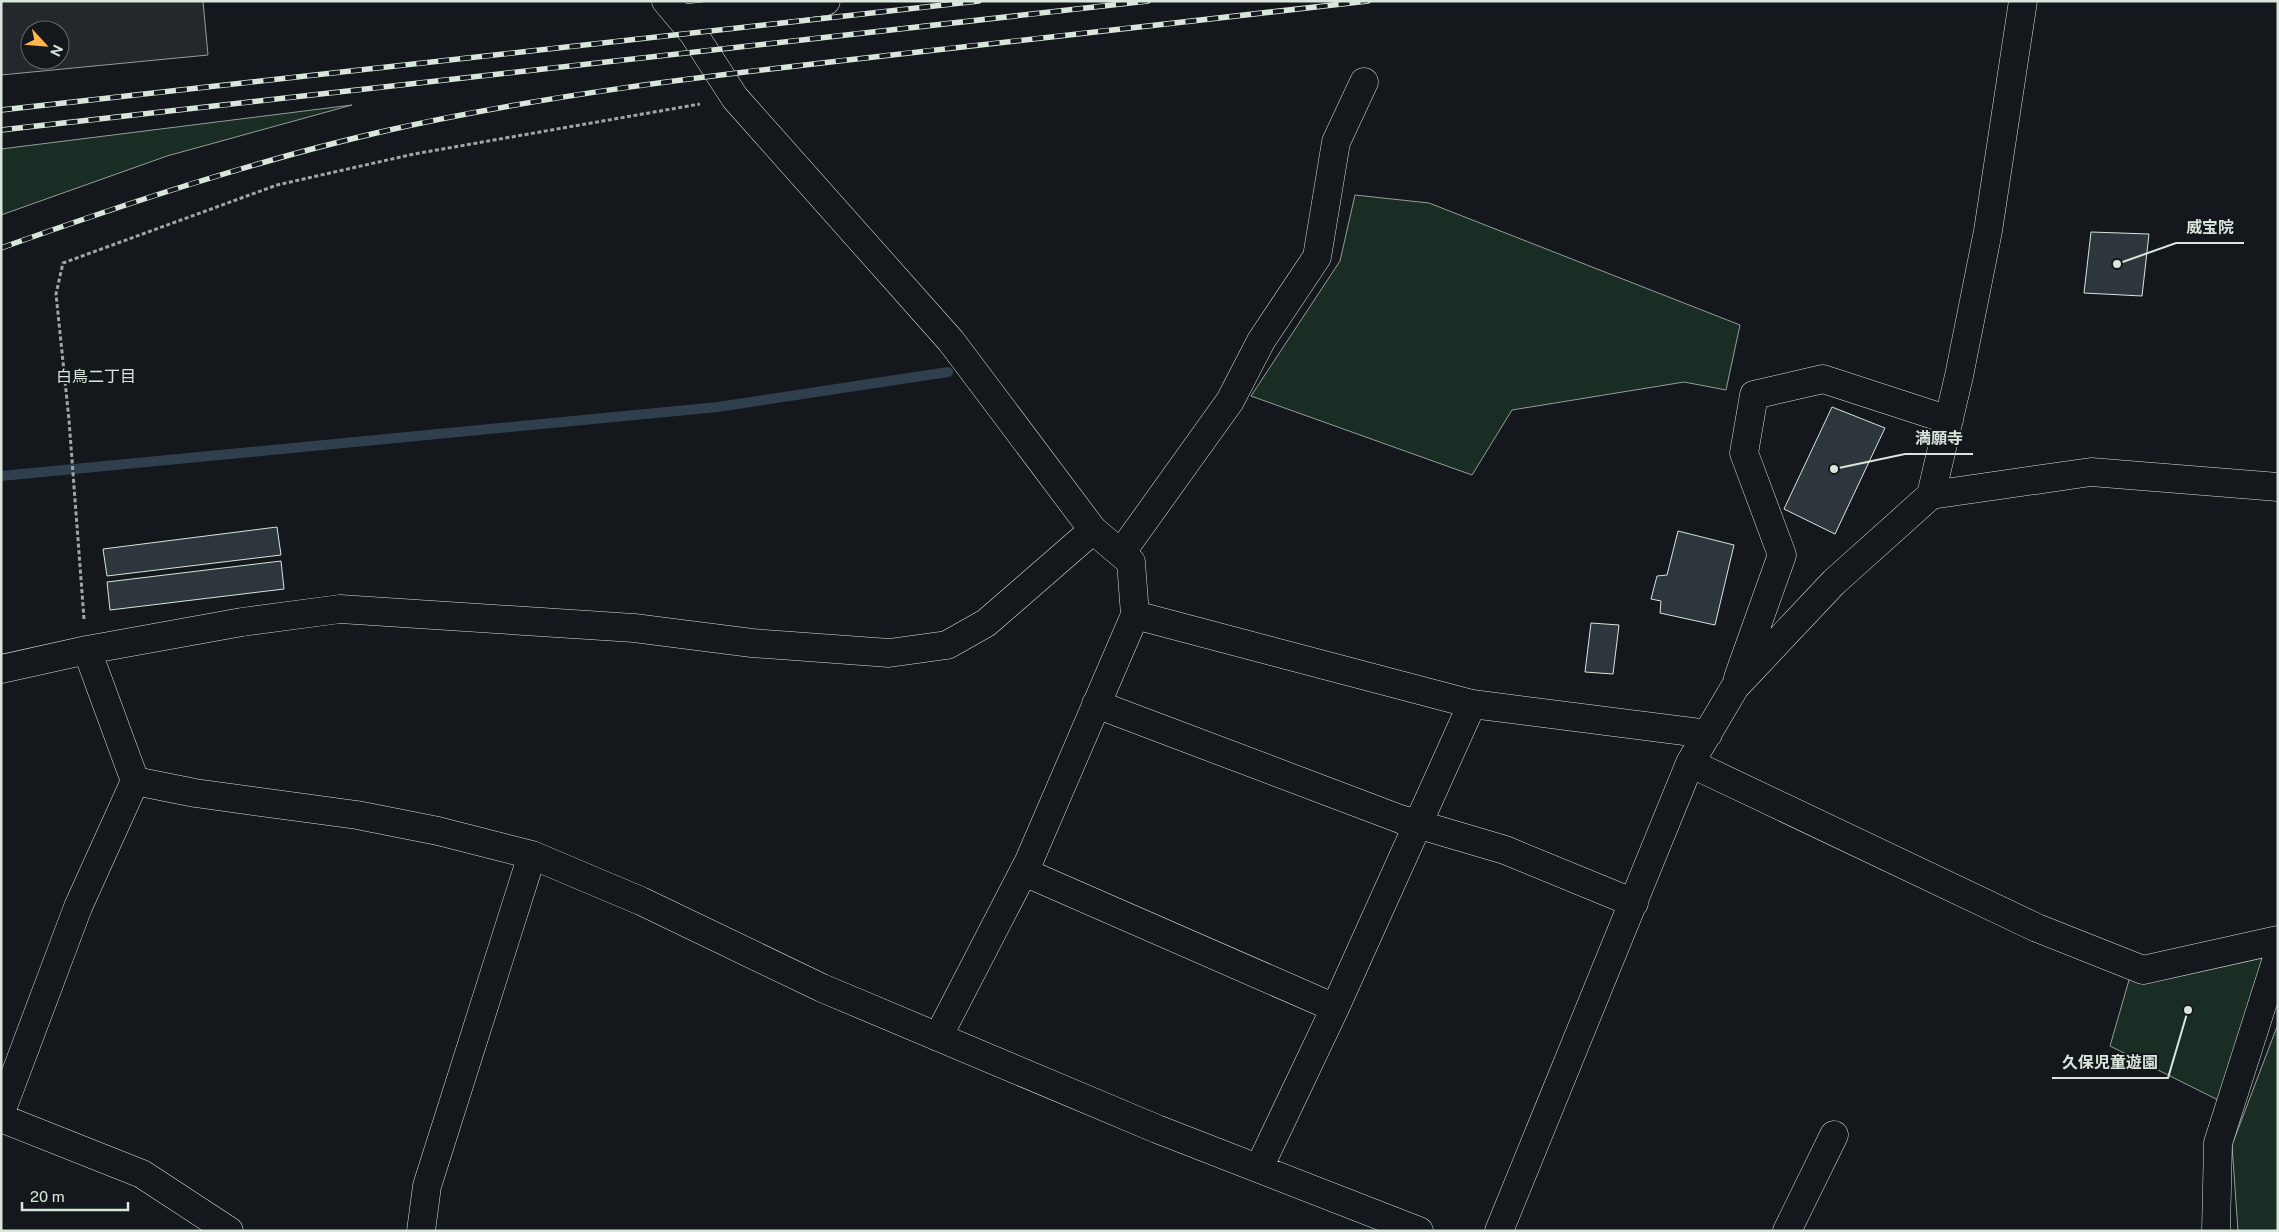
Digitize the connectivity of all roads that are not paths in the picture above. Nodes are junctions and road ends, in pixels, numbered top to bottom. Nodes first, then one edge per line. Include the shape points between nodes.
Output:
1 (826, 1) edge
2 (2023, 1) edge
3 (673, 10) edge
4 (1364, 82) dead end
5 (1949, 420) junction
6 (2278, 487) edge
7 (1931, 495) junction
8 (1093, 530) junction
9 (1121, 553) junction
10 (1135, 615) junction
11 (87, 650) junction
12 (1, 670) edge
13 (1735, 687) junction
14 (1096, 704) junction
15 (1472, 704) junction
16 (1708, 734) junction
17 (1690, 763) junction
18 (135, 781) junction
19 (1417, 824) junction
20 (532, 855) junction
21 (1024, 872) junction
22 (1634, 903) junction
23 (2278, 940) edge
24 (2278, 955) edge
25 (1335, 1008) junction
26 (938, 1037) junction
27 (1, 1112) edge
28 (1, 1118) edge
29 (1834, 1135) dead end
30 (1259, 1168) junction
31 (228, 1231) edge
32 (421, 1231) edge
33 (1419, 1231) edge
34 (1499, 1231) edge
35 (1788, 1231) edge
36 (2216, 1231) edge

1 - 3 street
2 - 5 street via 1988,232
3 - 8 street via 706,51 735,98 951,341
4 - 9 street via 1336,142 1317,257 1261,341 1230,401
5 - 7 street
5 - 13 street via 1823,379 1754,395 1744,453 1782,555
6 - 7 street via 2091,472
7 - 13 street via 1834,582
8 - 9 street
8 - 11 street via 986,622 947,645 889,653 752,643 634,628 340,609 242,622
9 - 10 street via 1131,562
10 - 14 street
10 - 15 street
11 - 12 street
11 - 18 street
13 - 16 street
14 - 19 street
14 - 21 street
15 - 16 street
15 - 19 street
16 - 17 street
17 - 22 street
17 - 23 street via 2037,928 2143,970
18 - 20 street via 195,793 357,815
18 - 27 street via 78,907
19 - 22 street via 1506,850
19 - 25 street
20 - 26 street via 641,901 822,988
20 - 32 street via 427,1186
21 - 25 street
21 - 26 street
22 - 34 street
24 - 36 street via 2218,1144
25 - 30 street
26 - 30 street
28 - 31 street via 142,1174
29 - 35 street
30 - 33 street

